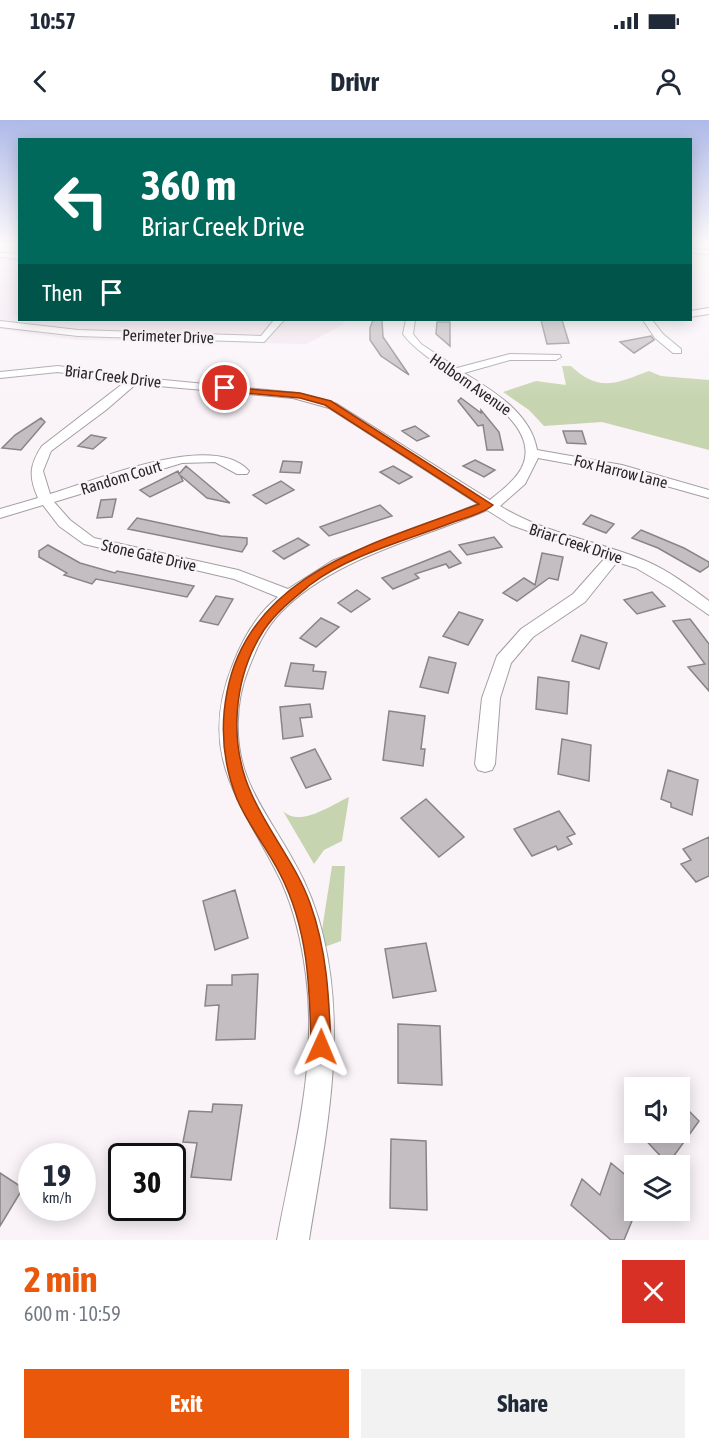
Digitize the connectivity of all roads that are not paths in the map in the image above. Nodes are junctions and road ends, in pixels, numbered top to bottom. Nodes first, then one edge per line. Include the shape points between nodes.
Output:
1 (709, 311) edge
2 (692, 314) edge
3 (278, 321) edge
4 (410, 321) edge
5 (648, 321) edge
6 (0, 324) edge
7 (677, 351) dead end
8 (556, 357) dead end
9 (454, 372) junction
10 (0, 375) edge
11 (133, 380) junction
12 (533, 453) junction
13 (242, 471) dead end
14 (709, 494) edge
15 (46, 500) junction
16 (489, 506) junction
17 (0, 514) edge
18 (615, 555) junction
19 (288, 595) junction
20 (709, 609) edge
21 (485, 764) dead end
22 (293, 1240) edge

1 - 2 street
3 - 6 street, Perimeter Drive via 264,339 78,333
4 - 9 street, Holborn Avenue via 407,328 412,340
5 - 7 street
8 - 9 street via 510,357
9 - 12 street, Holborn Avenue via 514,413 527,430
10 - 11 street, Briar Creek Drive via 58,369
11 - 15 street, Stone Gate Drive via 106,406 45,450 36,478
11 - 16 street, Briar Creek Drive via 318,399
12 - 14 street, Fox Harrow Lane via 622,469
12 - 16 street via 525,477 505,497
13 - 15 street, Random Court via 217,458 181,459
15 - 17 street, Random Court
15 - 19 street, Stone Gate Drive via 64,524 89,541 238,575
16 - 18 street, Briar Creek Drive via 533,530
16 - 19 street via 349,558
18 - 20 street, Briar Creek Drive via 676,584
18 - 21 street via 579,598 527,633 503,661 491,698
19 - 22 street via 247,648 231,693 229,718 235,771 302,903 319,980 320,1068

